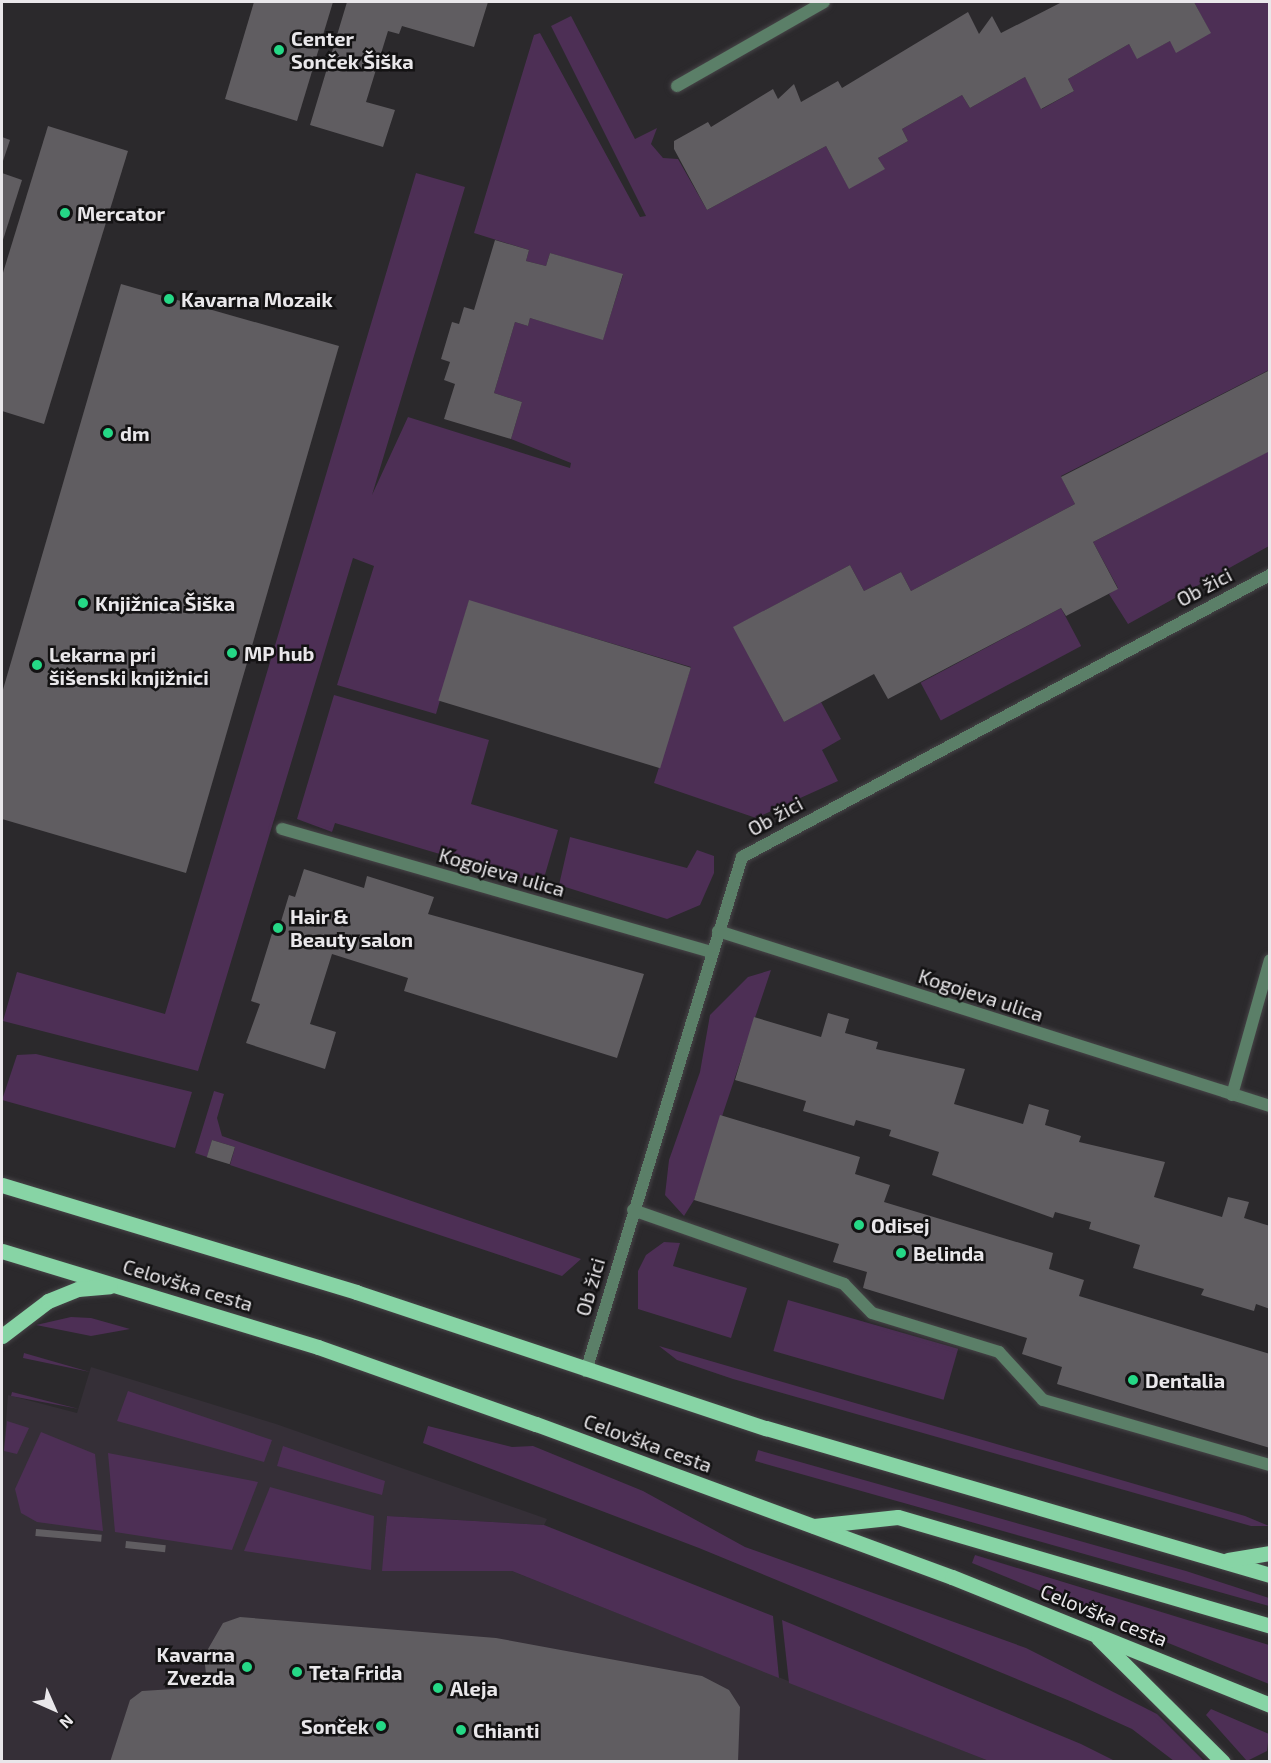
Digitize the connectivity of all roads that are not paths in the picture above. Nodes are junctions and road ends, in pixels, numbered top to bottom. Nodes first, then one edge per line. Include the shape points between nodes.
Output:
1 (824, 2) edge
2 (676, 86) dead end
3 (1269, 575) edge
4 (282, 829) dead end
5 (718, 931) junction
6 (711, 952) junction
7 (1269, 960) edge
8 (1232, 1095) junction
9 (1269, 1106) edge
10 (2, 1185) edge
11 (633, 1210) junction
12 (2, 1251) edge
13 (117, 1285) junction
14 (2, 1336) edge
15 (586, 1371) junction
16 (1269, 1466) edge
17 (811, 1526) junction
18 (1269, 1553) edge
19 (1225, 1560) junction
20 (1269, 1575) edge
21 (1269, 1626) edge
22 (1091, 1631) junction
23 (1269, 1705) edge
24 (1223, 1761) edge

1 - 2 street
3 - 5 street, Ob žici via 742,857
4 - 6 street, Kogojeva ulica
5 - 6 street, Ob žici
5 - 8 street, Kogojeva ulica
6 - 11 street, Ob žici
7 - 8 street
8 - 9 street, Kogojeva ulica
10 - 15 main road via 334,1285
11 - 15 street, Ob žici
11 - 16 street via 844,1284 872,1313 999,1352 1043,1400
12 - 13 main road, Celovška cesta
13 - 14 main road via 78,1289 48,1301
13 - 17 main road, Celovška cesta via 429,1385
15 - 19 main road
17 - 21 main road via 898,1517
17 - 22 main road, Celovška cesta
18 - 19 main road
19 - 20 main road
22 - 23 main road, Celovška cesta
22 - 24 main road

